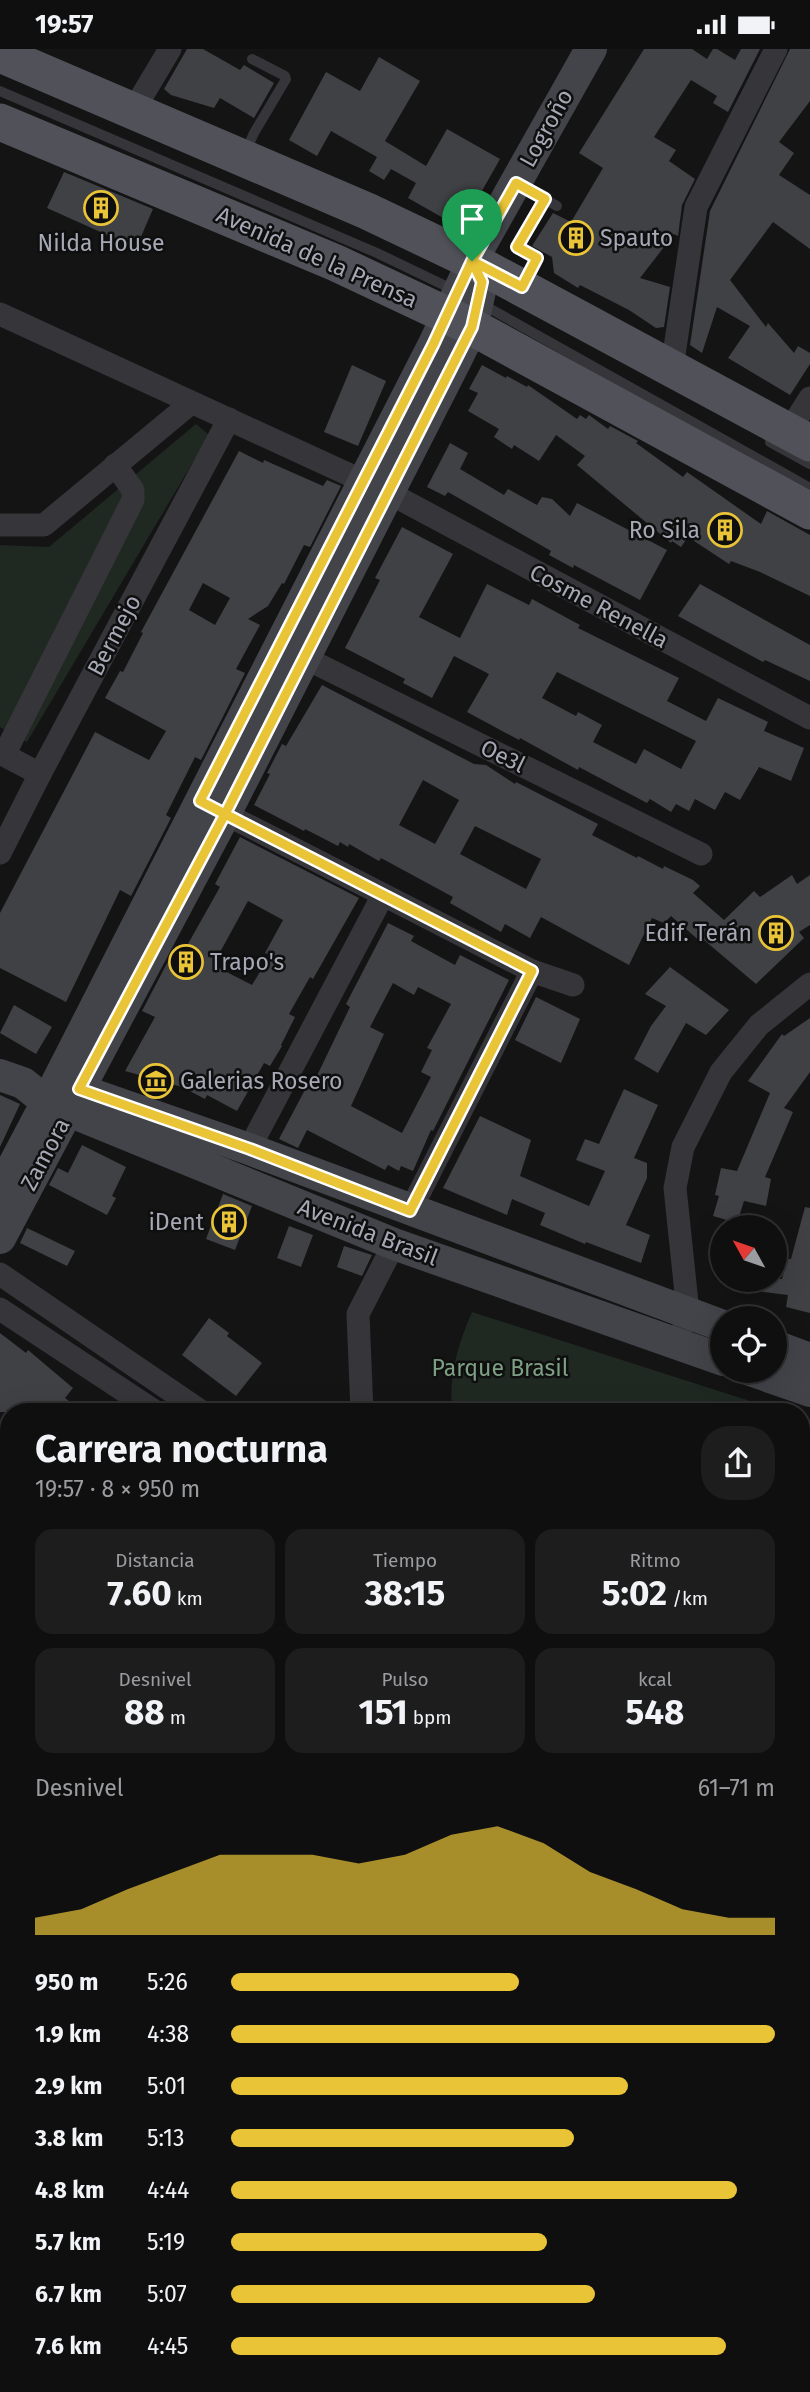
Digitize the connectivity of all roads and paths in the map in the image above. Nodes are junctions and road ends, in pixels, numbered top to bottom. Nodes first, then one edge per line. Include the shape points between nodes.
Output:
1 (170, 49) edge
2 (591, 49) edge
3 (776, 49) edge
4 (0, 54) edge
5 (252, 59) dead end
6 (0, 91) edge
7 (133, 111) junction
8 (0, 122) edge
9 (243, 158) junction
10 (516, 183) junction
11 (545, 199) junction
12 (557, 206) dead end
13 (369, 225) dead end
14 (430, 254) dead end
15 (475, 290) junction
16 (0, 314) edge
17 (672, 368) junction
18 (810, 398) edge
19 (191, 403) junction
20 (229, 419) junction
21 (785, 436) edge
22 (810, 464) edge
23 (115, 465) junction
24 (376, 487) junction
25 (810, 488) edge
26 (810, 511) edge
27 (0, 525) edge
28 (305, 658) junction
29 (810, 718) edge
30 (2, 754) edge
31 (40, 774) junction
32 (213, 807) junction
33 (0, 853) edge
34 (701, 854) dead end
35 (383, 895) junction
36 (532, 971) junction
37 (810, 984) edge
38 (573, 985) dead end
39 (46, 1090) edge
40 (250, 1149) junction
41 (0, 1191) edge
42 (410, 1211) junction
43 (0, 1238) edge
44 (394, 1244) junction
45 (0, 1274) edge
46 (0, 1309) edge
47 (688, 1312) junction
48 (710, 1321) edge
49 (678, 1345) junction
50 (787, 1350) edge
51 (710, 1356) edge
52 (810, 1359) edge
53 (787, 1383) edge
54 (810, 1391) edge
55 (142, 1403) edge
56 (189, 1403) edge
57 (362, 1403) edge

1 - 7 street
2 - 10 street, Logroño
3 - 17 street via 696,207
4 - 7 main road, Avenida de la Prensa
5 - 9 lane via 286,79
6 - 15 lane via 377,253
7 - 9 main road, Avenida de la Prensa
8 - 15 main road, Avenida de la Prensa via 336,263
9 - 15 main road, Avenida de la Prensa via 367,211
10 - 11 lane
10 - 15 street, Logroño
11 - 12 lane
11 - 15 lane via 517,247 537,258
13 - 14 lane
15 - 17 main road, Avenida de la Prensa
15 - 24 street, Zamora
15 - 25 lane
15 - 26 main road, Avenida de la Prensa
16 - 19 street, Cosme Renella
17 - 21 main road, Avenida de la Prensa
18 - 21 street
19 - 20 street, Cosme Renella
19 - 23 street
20 - 24 street, Cosme Renella
20 - 31 street, Bermejo
21 - 22 lane
23 - 27 street via 44,525
23 - 30 street via 133,490 133,500
24 - 28 street, Zamora
24 - 29 street, Cosme Renella
24 - 32 street, Zamora
28 - 32 street, Zamora
28 - 34 street, Oe3l
30 - 31 street
31 - 33 street, Bermejo
32 - 35 street
32 - 39 street, Zamora
35 - 36 street
35 - 40 street
36 - 38 street
36 - 42 street
37 - 47 street via 759,1025 721,1072 683,1147 675,1188
39 - 40 street, Avenida Brasil
39 - 41 street, Zamora
39 - 43 street, Zamora
39 - 44 street, Avenida Brasil
40 - 42 street, Avenida Brasil
42 - 47 street, Avenida Brasil
44 - 49 street, Avenida Brasil
44 - 57 street via 358,1314
45 - 56 street
46 - 55 street
47 - 48 street, Avenida Brasil
47 - 49 street
49 - 51 street, Avenida Brasil
50 - 52 street
53 - 54 street

